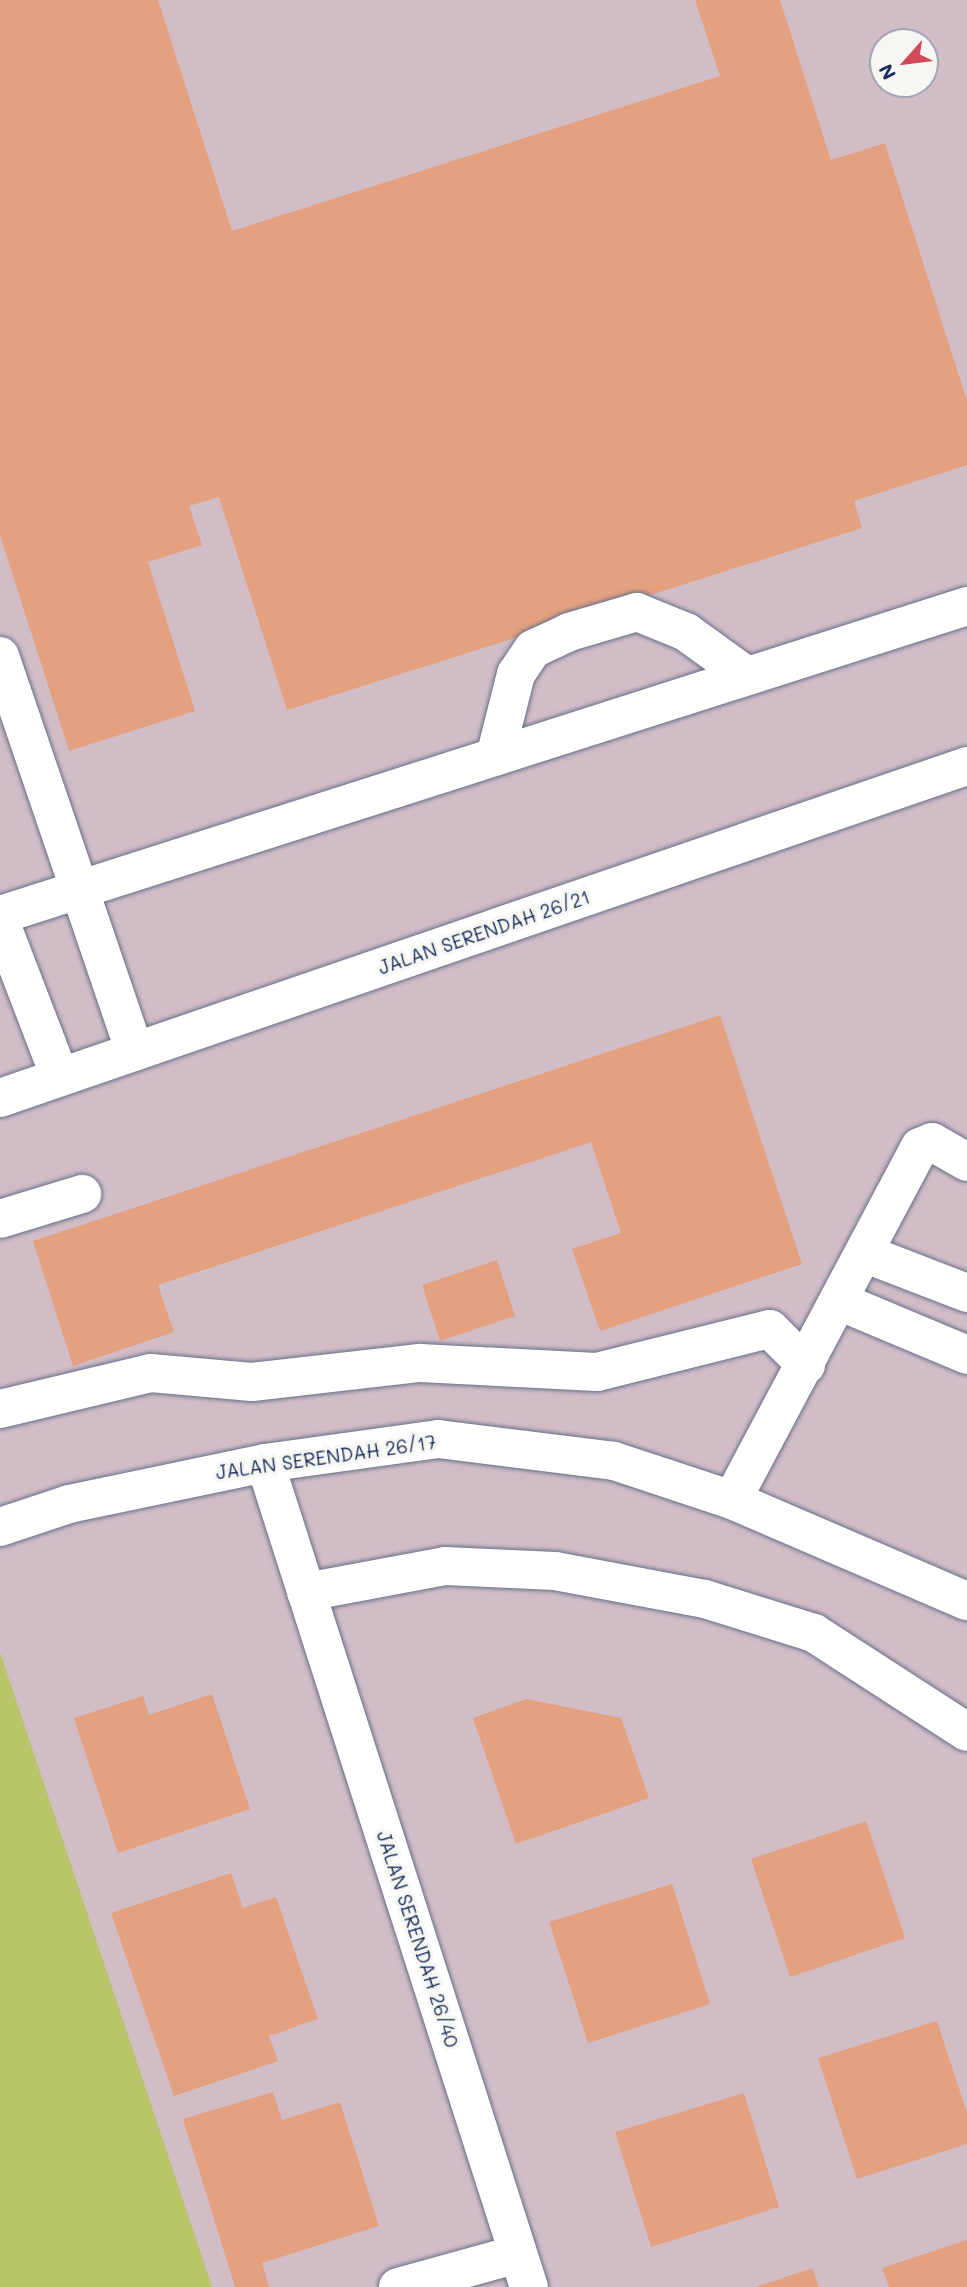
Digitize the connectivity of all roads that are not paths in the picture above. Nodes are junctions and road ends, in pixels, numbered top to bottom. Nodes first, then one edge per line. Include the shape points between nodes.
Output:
1 (967, 606) edge
2 (0, 656) edge
3 (747, 676) junction
4 (495, 757) junction
5 (967, 765) edge
6 (78, 890) junction
7 (0, 915) edge
8 (0, 921) edge
9 (135, 1052) junction
10 (60, 1077) junction
11 (0, 1098) edge
12 (967, 1162) edge
13 (82, 1194) dead end
14 (0, 1219) edge
15 (866, 1254) junction
16 (967, 1293) edge
17 (841, 1302) junction
18 (967, 1355) edge
19 (806, 1365) junction
20 (0, 1409) edge
21 (265, 1463) junction
22 (732, 1500) junction
23 (0, 1527) edge
24 (306, 1592) junction
25 (967, 1601) edge
26 (967, 1732) edge
27 (523, 2270) edge
28 (398, 2287) edge

1 - 3 street
2 - 6 street
3 - 4 street
3 - 4 street via 686,632 636,612 569,632 533,649 516,674
4 - 6 street
5 - 9 street, JALAN SERENDAH 26/21
6 - 7 street
6 - 9 street
8 - 10 street
9 - 10 street, JALAN SERENDAH 26/21
10 - 11 street, JALAN SERENDAH 26/21
12 - 15 street via 925,1142
13 - 14 street
15 - 16 street
15 - 17 street
17 - 18 street
17 - 19 street
19 - 20 street via 770,1329 597,1372 420,1363 252,1382 151,1373
19 - 22 street
21 - 22 street, JALAN SERENDAH 26/17 via 438,1439 614,1461
21 - 23 street, JALAN SERENDAH 26/17 via 69,1504
21 - 24 street, JALAN SERENDAH 26/40
22 - 25 street, JALAN SERENDAH 26/17
24 - 26 street via 445,1566 555,1571 705,1600 814,1633
24 - 27 street, JALAN SERENDAH 26/40
27 - 28 street

